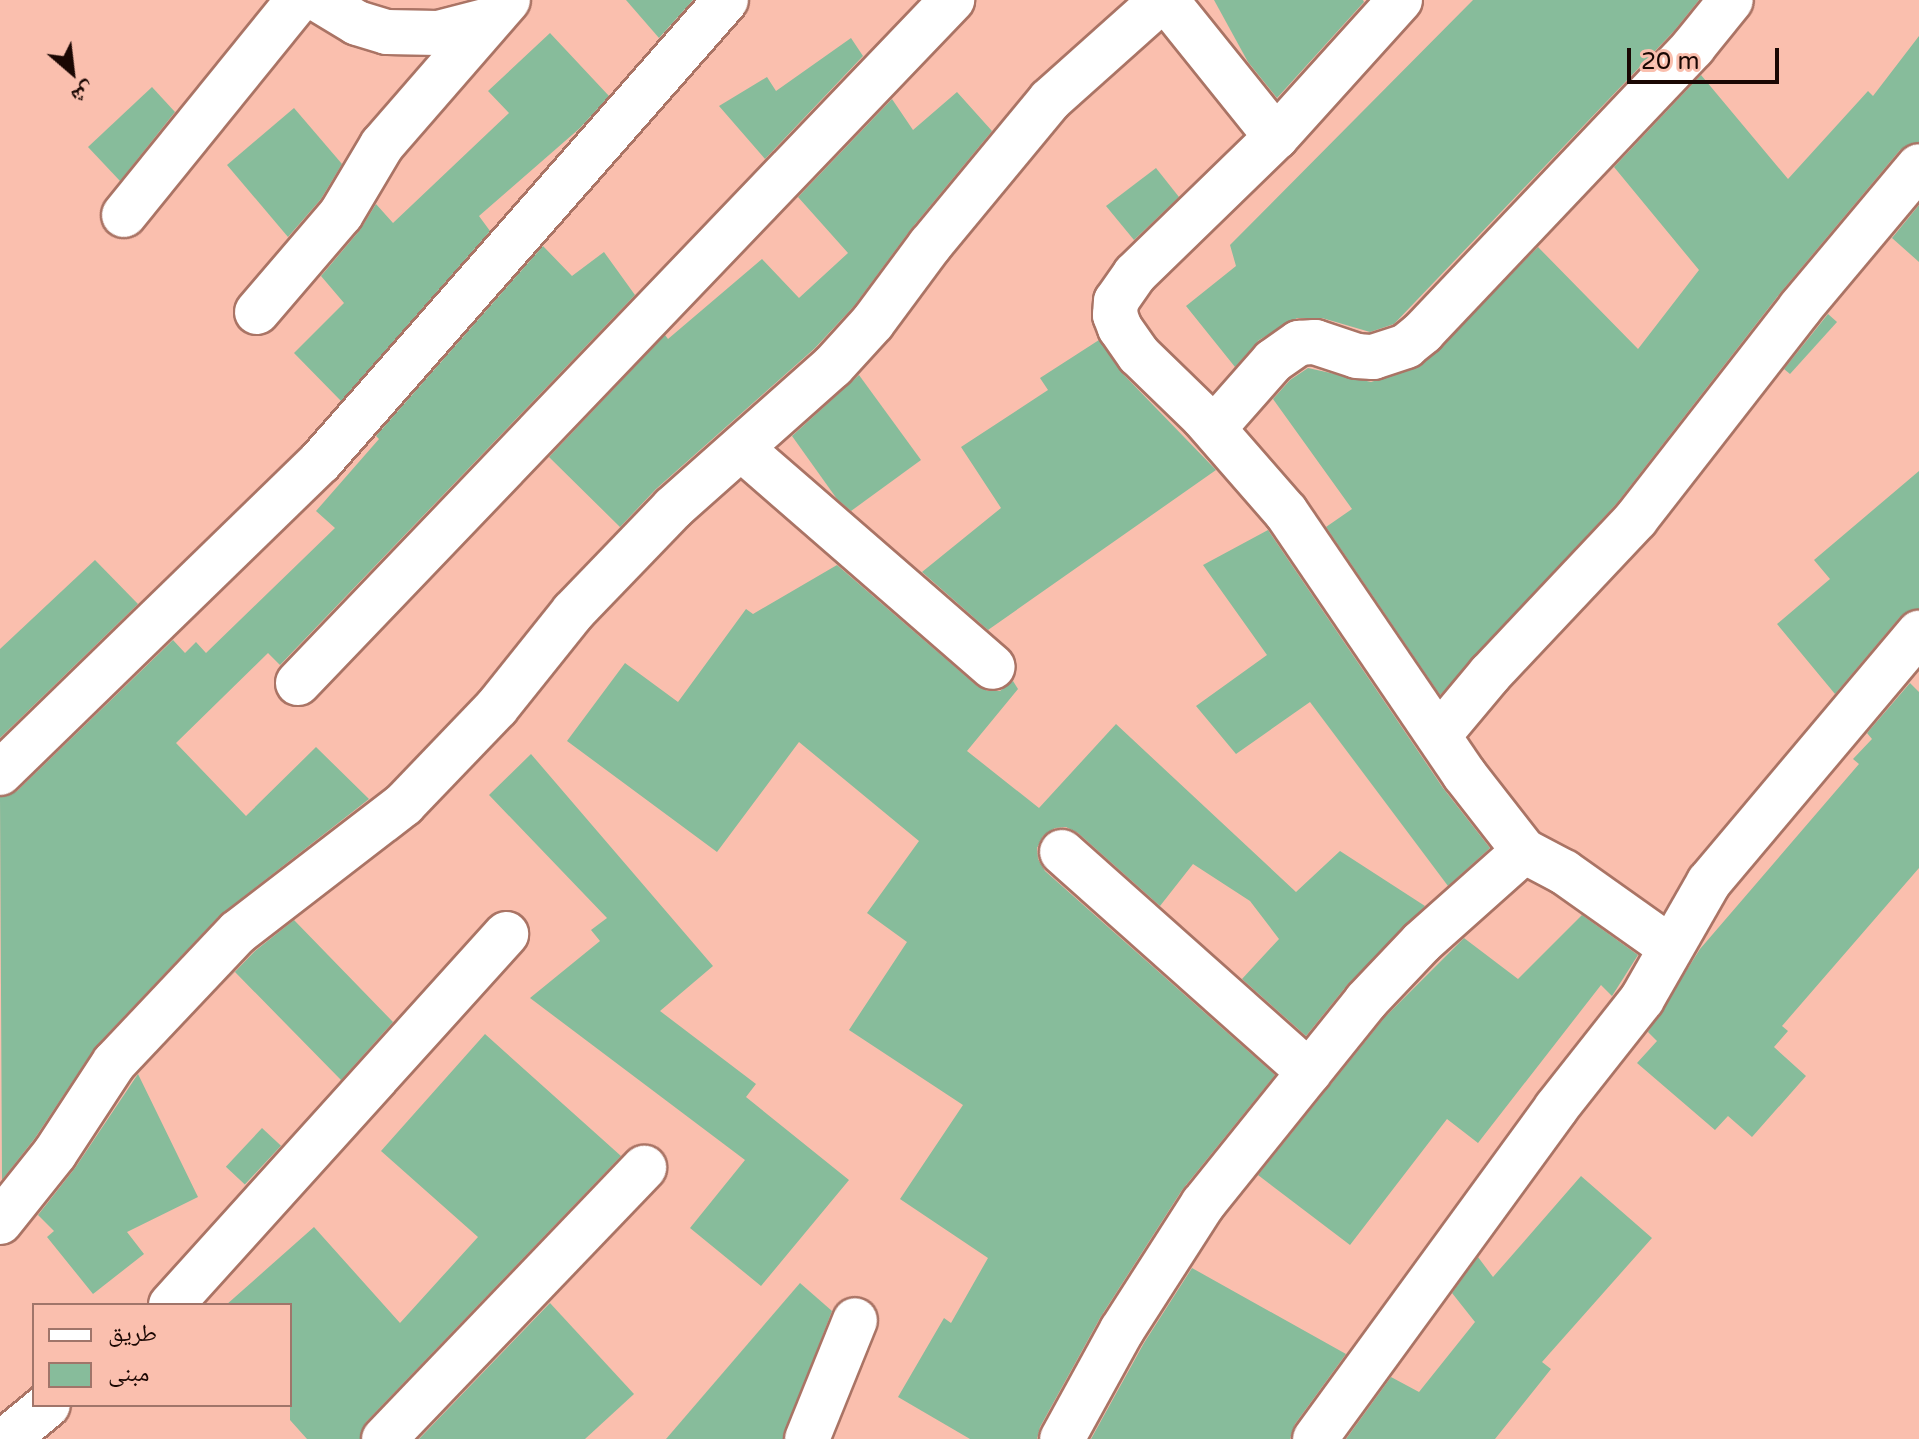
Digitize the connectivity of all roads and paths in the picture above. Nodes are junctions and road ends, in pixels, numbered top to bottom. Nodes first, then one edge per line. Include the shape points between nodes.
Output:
1 (298, 0) edge
2 (319, 0) edge
3 (726, 0) edge
4 (952, 0) edge
5 (1164, 0) edge
6 (1400, 0) edge
7 (1731, 0) edge
8 (498, 10) edge
9 (1276, 137) junction
10 (1919, 166) edge
11 (124, 215) dead end
12 (257, 312) dead end
13 (1214, 428) junction
14 (742, 449) junction
15 (1919, 633) edge
16 (993, 667) dead end
17 (298, 683) dead end
18 (1439, 735) junction
19 (0, 773) edge
20 (1524, 851) junction
21 (1062, 852) dead end
22 (506, 934) dead end
23 (1670, 947) junction
24 (1309, 1072) junction
25 (644, 1168) dead end
26 (0, 1222) edge
27 (173, 1303) edge
28 (855, 1320) dead end
29 (46, 1407) edge
30 (7, 1439) edge
31 (384, 1439) edge
32 (807, 1439) edge
33 (1062, 1439) edge
34 (1315, 1439) edge

1 - 11 street
2 - 8 street via 357,23 387,32 438,33
3 - 19 street via 320,462
4 - 17 street
5 - 9 street
5 - 14 street via 1050,100 873,322
6 - 9 street
7 - 13 street via 1693,47 1423,332 1406,346 1373,357 1299,343 1273,361
8 - 12 street via 382,145 341,214
9 - 13 street via 1135,274 1116,301 1115,315 1128,340
10 - 18 street via 1800,308 1636,519
13 - 18 street via 1286,512
14 - 16 street
14 - 26 street via 673,508 603,581 497,707 404,804 238,932 114,1063 55,1153
15 - 23 street via 1709,882
18 - 20 street
20 - 23 street via 1564,872
20 - 24 street via 1422,942
21 - 24 street
22 - 27 street
23 - 34 street via 1642,999 1556,1108
24 - 33 street via 1203,1204 1122,1330
25 - 31 street
28 - 32 street
29 - 30 street

